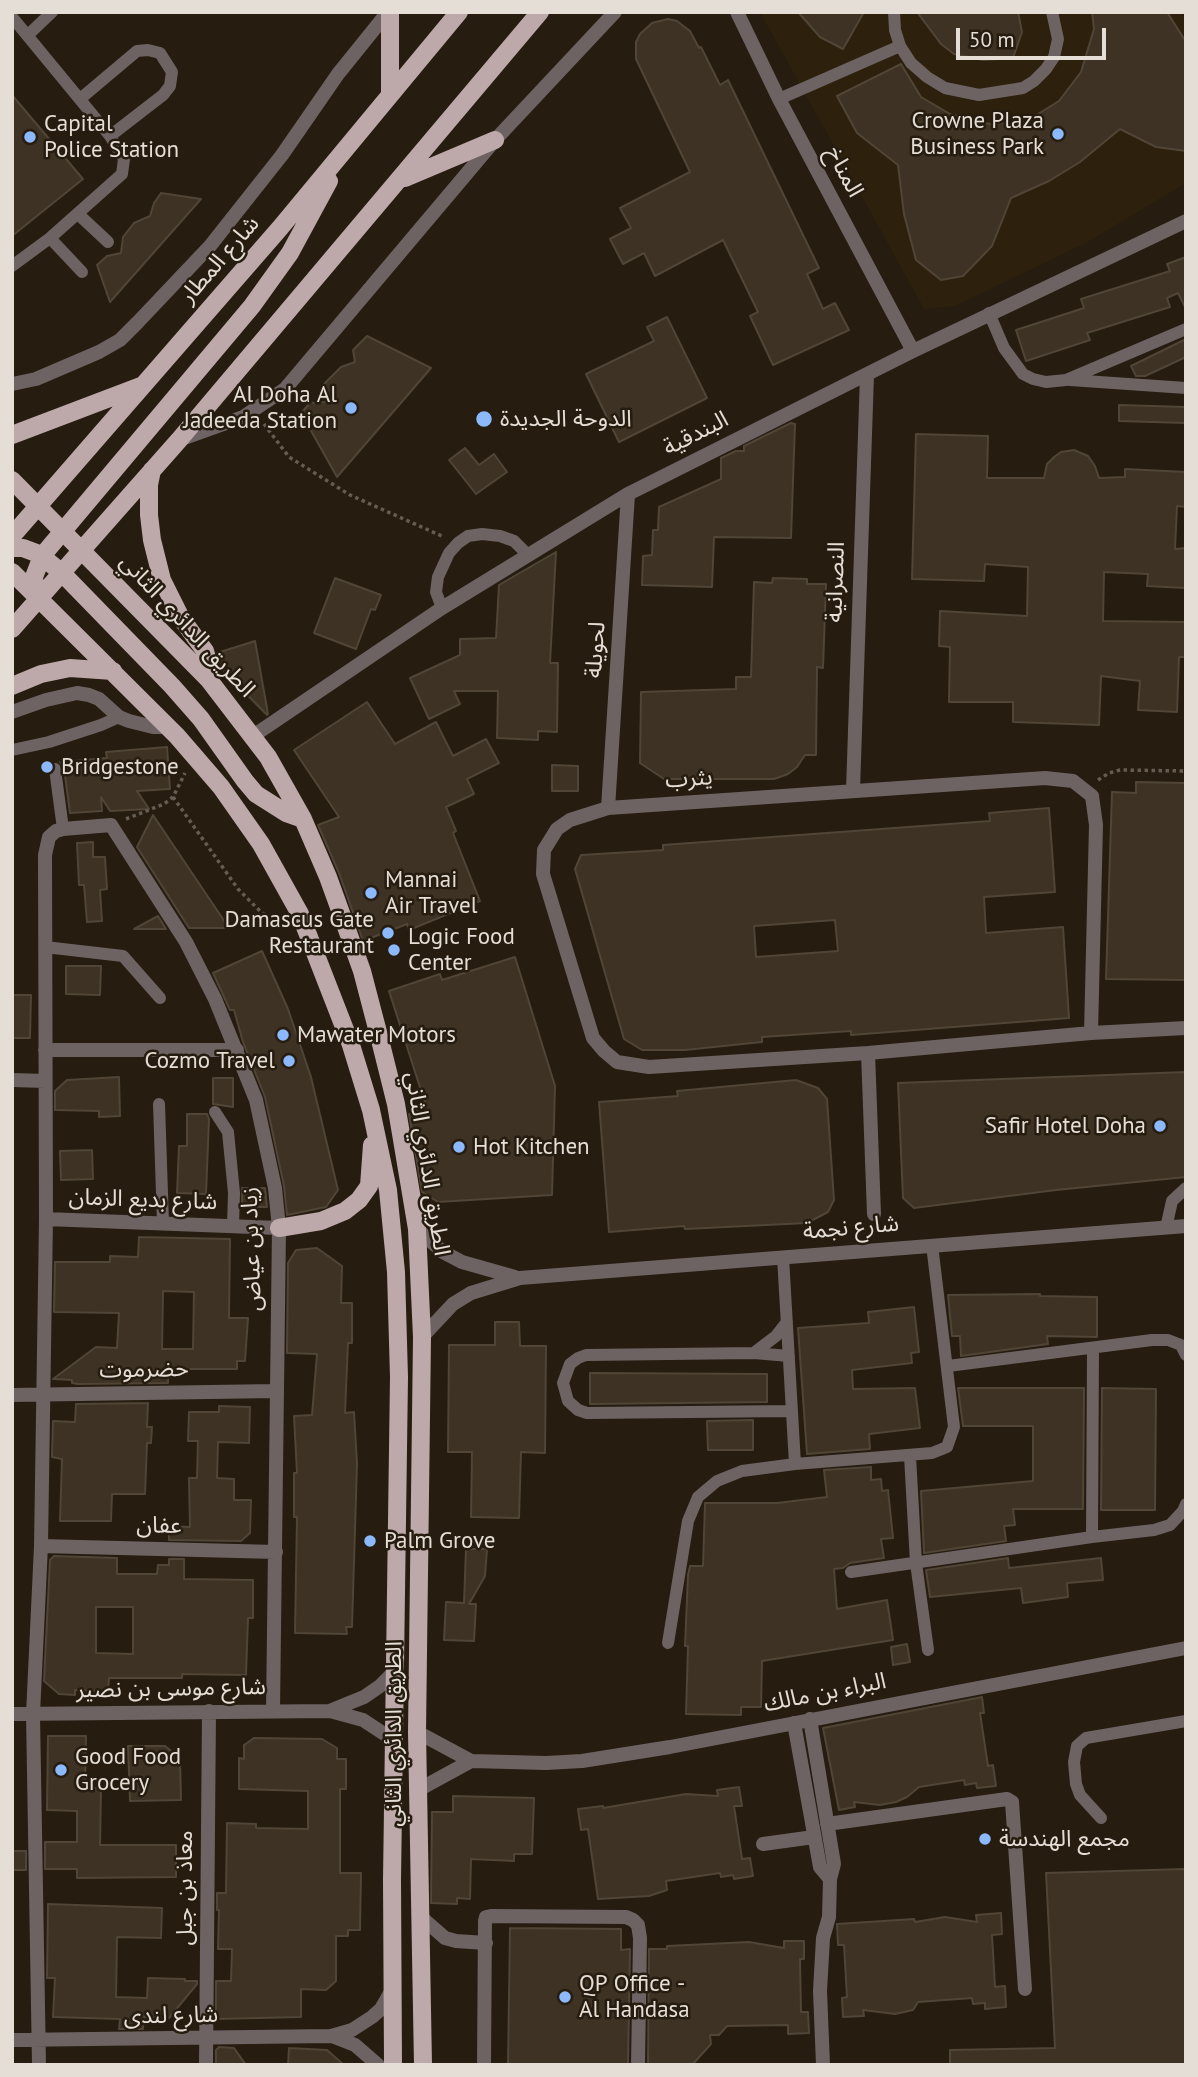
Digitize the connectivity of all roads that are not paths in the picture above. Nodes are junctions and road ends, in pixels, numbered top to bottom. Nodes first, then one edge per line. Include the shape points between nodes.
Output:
1 (52, 12) edge
2 (389, 12) edge
3 (459, 12) edge
4 (540, 12) edge
5 (615, 12) edge
6 (737, 12) edge
7 (894, 12) edge
8 (1052, 12) edge
9 (12, 17) edge
10 (27, 35) junction
11 (900, 46) junction
12 (390, 93) junction
13 (80, 99) junction
14 (779, 99) junction
15 (110, 136) junction
16 (495, 140) junction
17 (342, 155) junction
18 (401, 180) junction
19 (78, 214) junction
20 (1186, 221) edge
21 (50, 238) junction
22 (108, 242) dead end
23 (12, 265) edge
24 (82, 272) dead end
25 (989, 313) junction
26 (1186, 329) edge
27 (913, 351) junction
28 (867, 375) junction
29 (1066, 380) junction
30 (12, 384) edge
31 (144, 385) junction
32 (1186, 388) edge
33 (12, 435) edge
34 (179, 440) junction
35 (153, 469) junction
36 (12, 480) edge
37 (628, 494) junction
38 (38, 506) junction
39 (62, 531) junction
40 (13, 536) edge
41 (82, 551) junction
42 (41, 553) junction
43 (528, 555) junction
44 (62, 573) junction
45 (15, 582) edge
46 (40, 598) junction
47 (442, 608) junction
48 (12, 629) edge
49 (113, 671) junction
50 (209, 680) junction
51 (12, 686) edge
52 (12, 712) edge
53 (119, 717) junction
54 (169, 727) junction
55 (253, 736) junction
56 (12, 750) edge
57 (55, 769) dead end
58 (853, 790) junction
59 (608, 808) junction
60 (303, 819) junction
61 (63, 829) junction
62 (45, 947) junction
63 (160, 998) dead end
64 (1186, 1028) edge
65 (1091, 1033) junction
66 (45, 1050) junction
67 (237, 1050) junction
68 (868, 1053) junction
69 (12, 1080) edge
70 (45, 1081) junction
71 (159, 1104) dead end
72 (370, 1110) junction
73 (215, 1112) dead end
74 (1186, 1188) edge
75 (874, 1214) dead end
76 (46, 1219) junction
77 (163, 1223) junction
78 (233, 1226) junction
79 (1186, 1226) edge
80 (279, 1228) junction
81 (1166, 1228) junction
82 (417, 1229) junction
83 (932, 1245) junction
84 (783, 1257) junction
85 (520, 1278) junction
86 (787, 1322) junction
87 (422, 1337) junction
88 (1093, 1348) junction
89 (754, 1353) junction
90 (1186, 1354) edge
91 (789, 1356) junction
92 (948, 1366) junction
93 (276, 1391) junction
94 (43, 1394) junction
95 (12, 1395) edge
96 (792, 1410) junction
97 (910, 1456) junction
98 (796, 1464) junction
99 (1186, 1504) edge
100 (1092, 1537) junction
101 (41, 1546) junction
102 (276, 1552) junction
103 (916, 1563) junction
104 (851, 1572) dead end
105 (668, 1643) dead end
106 (1186, 1648) edge
107 (928, 1650) dead end
108 (394, 1672) junction
109 (209, 1711) junction
110 (273, 1711) junction
111 (330, 1711) junction
112 (12, 1714) edge
113 (33, 1714) junction
114 (810, 1719) junction
115 (1186, 1721) edge
116 (794, 1723) junction
117 (417, 1732) junction
118 (395, 1741) junction
119 (471, 1761) junction
120 (418, 1790) junction
121 (1101, 1818) dead end
122 (827, 1824) junction
123 (814, 1837) junction
124 (763, 1844) dead end
125 (830, 1880) junction
126 (421, 1917) junction
127 (486, 1942) junction
128 (393, 1988) junction
129 (1025, 1989) dead end
130 (331, 2036) junction
131 (206, 2038) junction
132 (12, 2040) edge
133 (39, 2040) junction
134 (39, 2065) edge
135 (206, 2065) edge
136 (379, 2065) edge
137 (394, 2065) edge
138 (423, 2065) edge
139 (484, 2065) edge
140 (638, 2065) edge
141 (823, 2065) edge

1 - 10 lane
2 - 12 main road
2 - 30 street, شارع المطار via 210,246 120,340 36,379
3 - 12 main road, شارع المطار
4 - 18 main road
5 - 16 street
6 - 14 street, المناخ
7 - 11 lane
8 - 11 lane via 1058,39 1054,57 1034,82 1007,92 979,95 945,88 911,63
9 - 10 lane
10 - 13 lane
11 - 14 lane
12 - 17 main road, شارع المطار
13 - 15 lane
13 - 15 lane via 137,51 160,53 172,72 170,86
14 - 27 street, المناخ
15 - 19 lane via 124,159 122,174
16 - 18 main road
16 - 34 street via 285,390 254,411
17 - 31 main road, شارع المطار
17 - 39 main road via 265,290
18 - 34 main road
19 - 21 lane
19 - 22 lane
20 - 25 street, البندقية
21 - 23 lane
21 - 24 lane
25 - 27 street, البندقية
25 - 29 lane via 1004,348 1023,374 1046,382
26 - 29 lane
27 - 28 street, البندقية
28 - 37 street, البندقية
28 - 58 street, النصرانية
29 - 32 lane
31 - 33 main road
31 - 38 main road, شارع المطار
34 - 35 main road
35 - 41 main road
35 - 50 main road via 149,515 162,580 205,651
36 - 38 main road, الطريق الدائري الثاني
37 - 43 street, البندقية
37 - 59 street, لحويلة
38 - 39 main road, الطريق الدائري الثاني
38 - 40 main road, شارع المطار
38 - 42 main road via 45,525
39 - 41 main road, الطريق الدائري الثاني
39 - 42 main road
40 - 42 main road via 23,548
41 - 42 main road via 64,558
41 - 44 main road
41 - 50 main road, الطريق الدائري الثاني
42 - 44 main road
42 - 45 main road
42 - 46 main road via 34,578
43 - 47 street, البندقية
43 - 47 lane via 514,541 500,536 468,536 449,553 438,577 436,592
44 - 46 main road
44 - 60 main road via 201,719 244,781 286,813
45 - 46 main road, الطريق الدائري الثاني
46 - 48 main road
46 - 49 main road, الطريق الدائري الثاني
47 - 55 street, البندقية
49 - 51 main road via 70,668
49 - 54 main road, الطريق الدائري الثاني
50 - 55 main road, الطريق الدائري الثاني
52 - 53 street via 77,693 99,699
53 - 54 street
53 - 56 lane
54 - 72 main road, الطريق الدائري الثاني via 221,787 261,844 300,914 351,1045
55 - 60 main road, الطريق الدائري الثاني
57 - 61 lane
58 - 59 street, يثرب
58 - 65 street, يثرب via 1045,778 1073,781 1092,796 1096,825
59 - 68 street, يثرب via 557,829 544,850 543,874 593,1038 604,1051 617,1062 649,1067
60 - 82 main road, الطريق الدائري الثاني via 362,971 396,1104
61 - 62 street via 49,837 45,855
61 - 67 street, زياد بن عياض via 111,825 186,942
62 - 63 lane via 123,956
62 - 66 street
64 - 65 street, يثرب
65 - 68 street, يثرب
66 - 67 street
66 - 70 street
67 - 80 street, زياد بن عياض via 256,1100
68 - 75 street
69 - 70 street
70 - 76 street
71 - 77 lane
72 - 80 main road via 369,1186 359,1200 321,1221
72 - 108 main road, الطريق الدائري الثاني via 388,1190 396,1272 399,1377
73 - 78 lane via 228,1132
74 - 81 lane via 1172,1201
76 - 77 street, شارع بديع الزمان
76 - 94 street
77 - 78 street, شارع بديع الزمان
78 - 80 street, شارع بديع الزمان
79 - 81 street, شارع نجمة
80 - 93 street, زياد بن عياض
81 - 83 street, شارع نجمة
82 - 85 street, شارع نجمة via 461,1262
82 - 87 main road, الطريق الدائري الثاني
83 - 84 street, شارع نجمة
83 - 92 lane
84 - 85 street, شارع نجمة
84 - 86 lane
85 - 87 street, شارع نجمة via 471,1293 453,1304
86 - 89 lane
86 - 91 lane
87 - 117 main road, الطريق الدائري الثاني
88 - 90 lane via 1168,1340 1181,1345
88 - 92 lane
88 - 100 lane
89 - 91 lane
89 - 96 lane via 586,1355 570,1364 564,1374 564,1393 572,1406 587,1413
91 - 96 lane
92 - 97 lane via 954,1427 947,1447
93 - 94 street, حضرموت
93 - 102 street, زياد بن عياض
94 - 95 street, حضرموت
94 - 101 street
96 - 98 lane
97 - 98 lane
97 - 103 lane
98 - 105 lane via 742,1471 717,1481 698,1497 688,1521
99 - 100 lane via 1170,1525 1154,1531
100 - 103 lane
101 - 102 street, عفان
101 - 113 street
102 - 110 street, زياد بن عياض
103 - 104 lane
103 - 107 lane
106 - 114 street, البراء بن مالك
108 - 111 street, شارع موسى بن نصير via 364,1698
108 - 118 main road, الطريق الدائري الثاني
109 - 110 street, شارع موسى بن نصير
109 - 113 street, شارع موسى بن نصير
109 - 131 street, معاذ بن جبل
110 - 111 street, شارع موسى بن نصير
111 - 118 street, شارع موسى بن نصير via 363,1720
112 - 113 street, شارع موسى بن نصير
113 - 133 street
114 - 116 street, البراء بن مالك
114 - 122 street
115 - 121 lane via 1086,1738 1077,1746 1076,1784 1080,1796
116 - 119 street, البراء بن مالك via 582,1761
116 - 123 street
117 - 119 street, البراء بن مالك
117 - 120 main road, الطريق الدائري الثاني
118 - 128 main road, الطريق الدائري الثاني
119 - 120 street, البراء بن مالك
120 - 126 main road, الطريق الدائري الثاني
122 - 125 street via 834,1864
122 - 129 street via 1006,1799 1012,1802
123 - 124 street
123 - 125 street via 820,1867
125 - 141 street via 820,1991
126 - 127 street via 445,1938
126 - 138 main road, الطريق الدائري الثاني
127 - 139 street
127 - 140 street via 486,1917 634,1920 640,1938
128 - 130 street, شارع لندى via 372,2017
128 - 137 main road, الطريق الدائري الثاني
130 - 131 street, شارع لندى
130 - 136 street, شارع لندى via 355,2045
131 - 133 street, شارع لندى
131 - 135 street, معاذ بن جبل
132 - 133 street, شارع لندى
133 - 134 street

